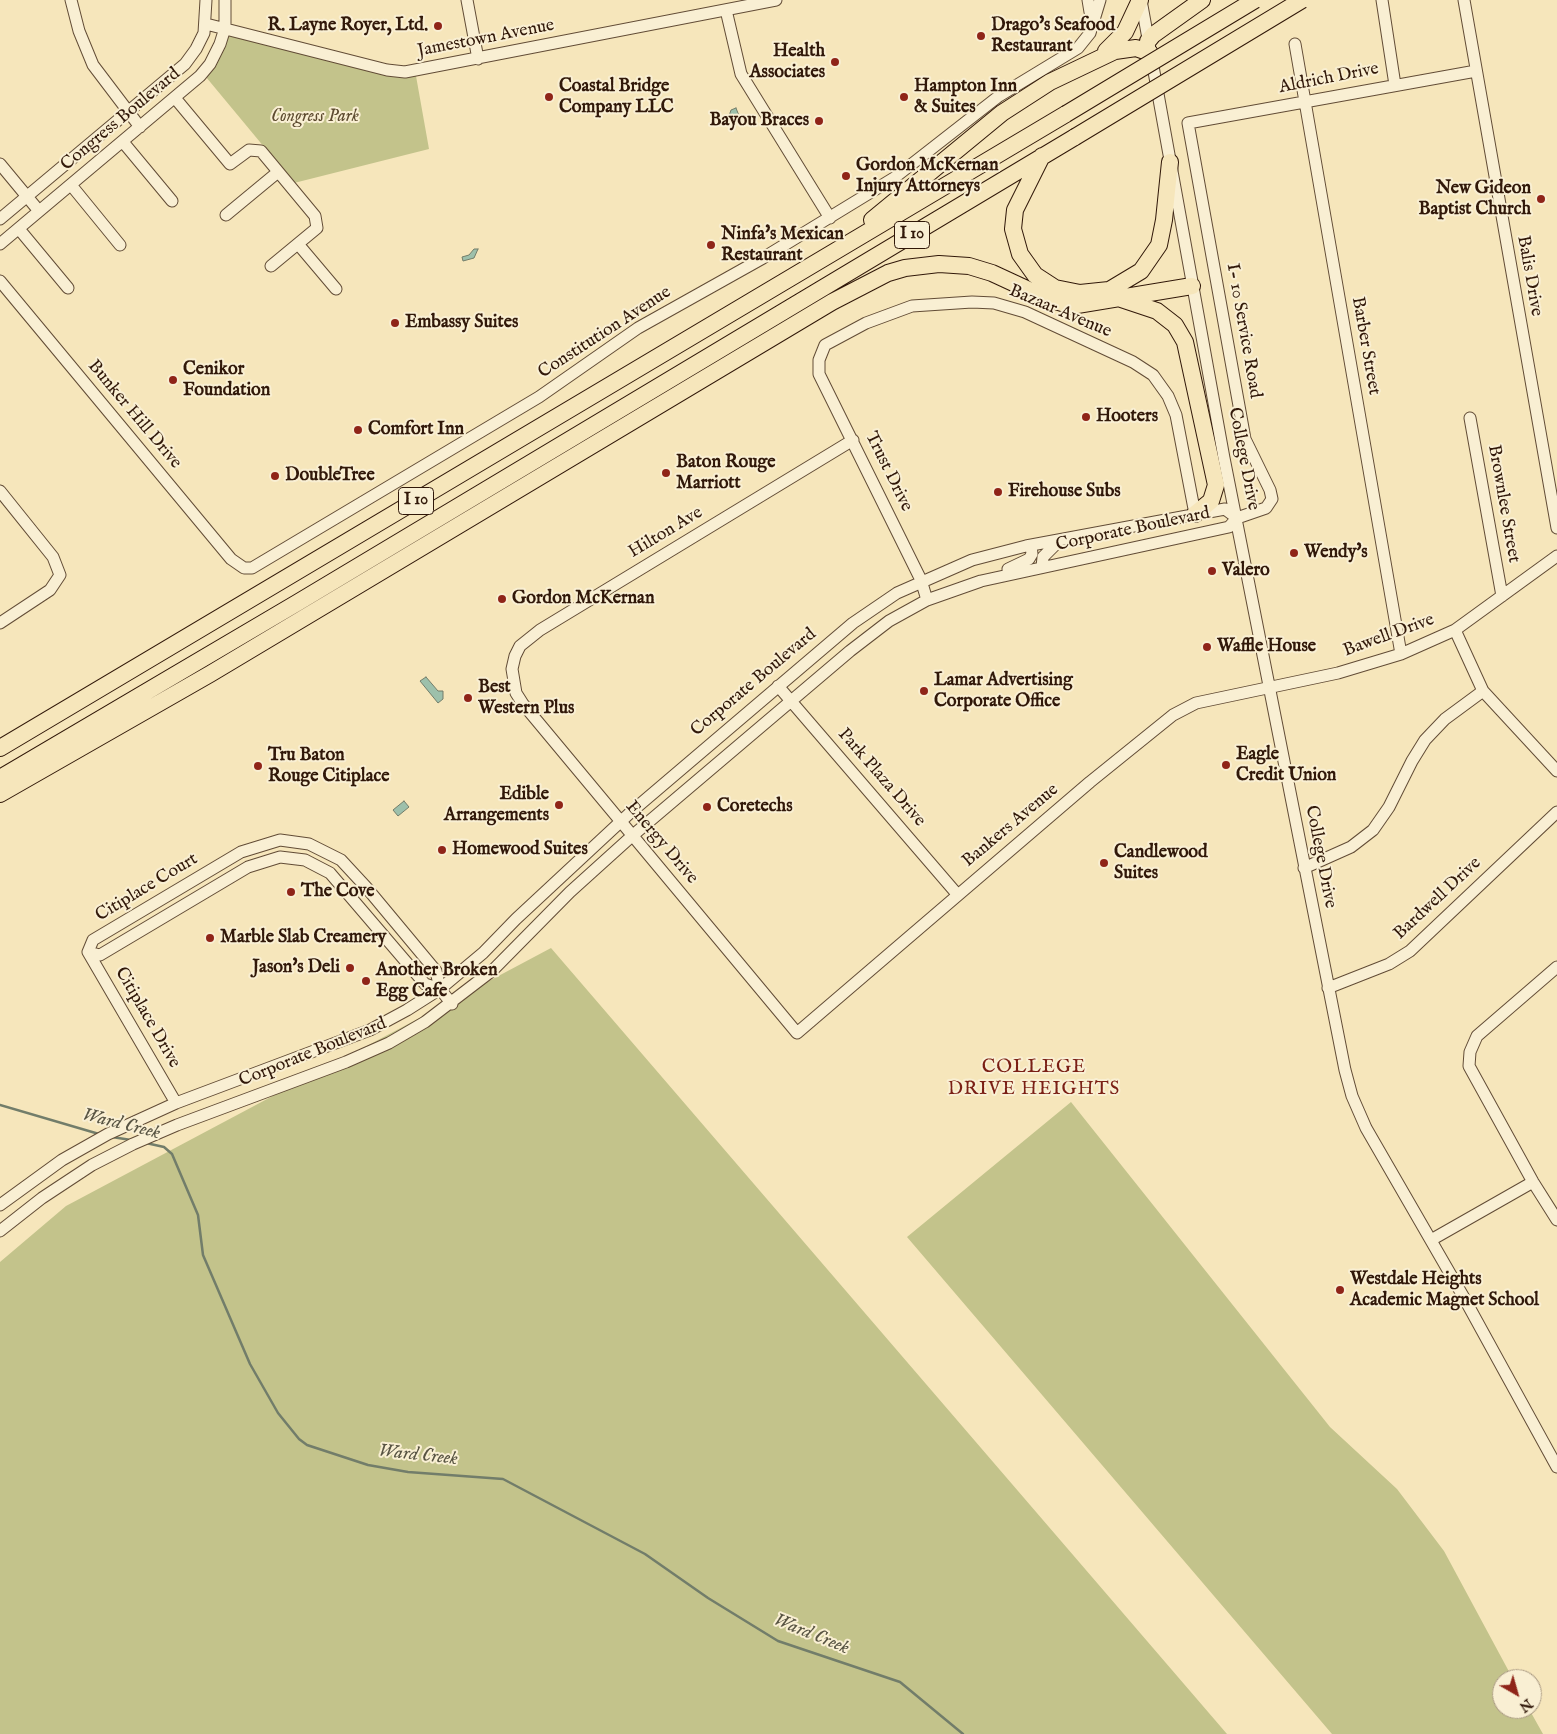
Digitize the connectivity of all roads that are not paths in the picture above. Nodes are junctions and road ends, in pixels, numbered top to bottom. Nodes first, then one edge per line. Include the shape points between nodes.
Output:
1 (71, 0) edge
2 (206, 0) edge
3 (225, 0) edge
4 (467, 0) edge
5 (776, 0) edge
6 (1088, 0) edge
7 (1092, 0) edge
8 (1100, 0) edge
9 (1140, 0) edge
10 (1202, 0) edge
11 (1255, 0) edge
12 (1302, 0) edge
13 (1382, 0) edge
14 (1464, 0) edge
15 (726, 10) junction
16 (1091, 17) junction
17 (206, 24) junction
18 (225, 28) junction
19 (1295, 44) dead end
20 (1149, 47) junction
21 (478, 58) junction
22 (1094, 60) junction
23 (1476, 71) junction
24 (1395, 84) junction
25 (176, 98) junction
26 (1304, 101) junction
27 (128, 112) junction
28 (1188, 123) joint
29 (140, 127) junction
30 (122, 142) junction
31 (1042, 156) junction
32 (1170, 162) junction
33 (0, 164) edge
34 (278, 172) junction
35 (70, 185) junction
36 (27, 196) junction
37 (172, 200) dead end
38 (39, 211) junction
39 (226, 215) dead end
40 (830, 218) junction
41 (0, 219) edge
42 (18, 229) junction
43 (0, 244) edge
44 (298, 244) junction
45 (120, 245) dead end
46 (831, 253) junction
47 (271, 266) dead end
48 (1191, 280) junction
49 (0, 281) edge
50 (68, 288) dead end
51 (336, 289) dead end
52 (1115, 294) junction
53 (819, 360) joint
54 (1470, 418) dead end
55 (853, 440) junction
56 (0, 491) edge
57 (1195, 514) junction
58 (1237, 518) junction
59 (1126, 526) junction
60 (1557, 528) edge
61 (1061, 539) junction
62 (1031, 545) junction
63 (1123, 549) junction
64 (1557, 556) edge
65 (1042, 567) junction
66 (244, 568) joint
67 (996, 577) junction
68 (921, 580) junction
69 (897, 593) junction
70 (1502, 596) junction
71 (927, 600) junction
72 (889, 621) junction
73 (0, 623) edge
74 (1455, 630) junction
75 (1401, 654) junction
76 (512, 669) joint
77 (778, 686) junction
78 (1271, 688) junction
79 (1483, 691) junction
80 (791, 701) junction
81 (714, 741) junction
82 (0, 748) edge
83 (712, 767) junction
84 (1557, 771) edge
85 (0, 778) edge
86 (0, 794) edge
87 (1557, 812) edge
88 (620, 821) junction
89 (632, 836) junction
90 (248, 849) junction
91 (321, 849) junction
92 (254, 864) junction
93 (316, 865) junction
94 (1304, 868) junction
95 (957, 894) junction
96 (166, 898) junction
97 (175, 912) junction
98 (387, 913) junction
99 (374, 923) junction
100 (88, 952) junction
101 (1556, 968) edge
102 (1328, 988) junction
103 (440, 989) junction
104 (452, 1004) junction
105 (797, 1033) joint
106 (176, 1103) junction
107 (1532, 1182) junction
108 (0, 1205) edge
109 (1557, 1220) edge
110 (0, 1231) edge
111 (1431, 1240) junction
112 (1557, 1467) edge

1 - 27 street via 92,65
2 - 17 street, Congress Boulevard
3 - 18 street, Congress Boulevard
4 - 21 street
5 - 15 street, Jamestown Avenue
6 - 16 street
7 - 16 street, Constitution Avenue
8 - 16 street, Constitution Avenue
9 - 20 street, College Drive
9 - 22 highway via 1122,36
10 - 20 highway via 1159,31
11 - 46 highway, I 10, bridge
12 - 31 highway, I 10, bridge
13 - 24 street
14 - 23 street, Balis Drive
15 - 21 street, Jamestown Avenue
15 - 40 street via 741,74
16 - 40 street, Constitution Avenue via 1085,42 1078,48 999,96 894,178
17 - 18 street, Jamestown Avenue
17 - 27 street, Congress Boulevard via 200,42 185,64
18 - 21 street, Jamestown Avenue via 393,71 413,71
18 - 25 street, Congress Boulevard via 206,69
19 - 26 street, Barber Street
20 - 22 highway via 1123,49
20 - 32 street, College Drive
22 - 46 highway via 1050,82 1002,113
23 - 24 street, Aldrich Drive
23 - 60 street, Balis Drive
24 - 26 street, Aldrich Drive
25 - 29 street, Congress Boulevard
25 - 34 street via 230,164 249,150 257,149
26 - 28 street, Aldrich Drive
26 - 75 street, Barber Street
27 - 29 street
27 - 36 street, Congress Boulevard
28 - 58 street, I- 10 Service Road via 1245,439 1272,499 1266,508
29 - 30 street, Congress Boulevard
30 - 35 street, Congress Boulevard
30 - 37 street
31 - 52 highway via 1015,210 1014,237 1024,261 1041,280 1063,291
31 - 85 highway, I 10
32 - 48 street, College Drive
32 - 52 highway via 1159,245 1141,270
33 - 36 street
34 - 39 street
34 - 44 street via 317,220 317,228
35 - 38 street, Congress Boulevard
35 - 45 street
36 - 38 street
36 - 41 street, Congress Boulevard
38 - 42 street, Congress Boulevard
40 - 66 street, Constitution Avenue via 643,325 539,397 262,564
42 - 43 street, Congress Boulevard
42 - 50 street
44 - 47 street
44 - 51 street
46 - 82 highway, I 10
48 - 52 highway
48 - 58 street, College Drive
49 - 66 street, Bunker Hill Drive via 231,560
52 - 57 highway via 1157,311 1175,325 1186,342 1216,485 1211,501
52 - 86 highway via 1079,306 1062,305 992,273 955,264 923,265 888,273 832,302 218,669
53 - 55 street, Trust Drive via 819,374
53 - 57 street, Bazaar Avenue via 826,345 848,331 912,306 977,302 1025,312 1153,375 1168,396 1176,415
54 - 70 street, Brownlee Street
55 - 68 street, Trust Drive
55 - 76 street, Hilton Ave via 540,630 520,646
56 - 73 street via 53,557 60,575 50,590
57 - 58 street, Corporate Boulevard via 1225,509
57 - 59 street, Corporate Boulevard
58 - 63 street, Corporate Boulevard via 1229,527
58 - 78 street, College Drive
59 - 61 street, Corporate Boulevard
59 - 63 street
61 - 62 street, Corporate Boulevard
61 - 65 street via 1043,557
62 - 67 street via 1033,549 1029,559
62 - 68 street, Corporate Boulevard via 972,560
63 - 65 street, Corporate Boulevard
64 - 70 street, Bawell Drive
65 - 67 street, Corporate Boulevard
67 - 71 street, Corporate Boulevard
68 - 69 street, Corporate Boulevard
68 - 71 street, Trust Drive
69 - 72 street via 899,605
69 - 77 street, Corporate Boulevard via 853,622
70 - 74 street, Bawell Drive
71 - 72 street, Corporate Boulevard
72 - 80 street, Corporate Boulevard
74 - 75 street, Bawell Drive
74 - 79 street
75 - 78 street, Bawell Drive
76 - 88 street, Energy Drive via 516,693 523,704
77 - 80 street, Park Plaza Drive
77 - 81 street, Corporate Boulevard
78 - 94 street, College Drive
78 - 95 street, Bankers Avenue via 1196,703 1173,715
79 - 84 street
79 - 94 street via 1445,719 1425,740 1390,807 1373,830 1351,847
80 - 83 street, Corporate Boulevard
80 - 95 street, Park Plaza Drive
81 - 83 street via 718,748
81 - 88 street, Corporate Boulevard
83 - 89 street, Corporate Boulevard
87 - 102 street, Bardwell Drive via 1410,951 1389,964
88 - 89 street, Energy Drive
88 - 103 street, Corporate Boulevard via 483,953
89 - 104 street, Corporate Boulevard via 570,892 493,970
89 - 105 street, Energy Drive
90 - 91 street, Citiplace Court via 280,840
90 - 92 street
90 - 96 street, Citiplace Court
91 - 93 street
91 - 98 street, Citiplace Court via 341,860
92 - 93 street, Citiplace Court via 280,857
92 - 97 street, Citiplace Court
93 - 99 street, Citiplace Court via 330,873
94 - 102 street, College Drive
95 - 105 street, Bankers Avenue
96 - 97 street
96 - 100 street, Citiplace Court via 93,940
97 - 100 street, Citiplace Court via 100,955
98 - 99 street
98 - 103 street, Citiplace Court via 436,972
99 - 103 street, Citiplace Court via 425,984
100 - 106 street, Citiplace Drive
101 - 107 street via 1478,1036 1470,1052 1470,1066
102 - 111 street, College Drive via 1352,1096 1366,1128
103 - 104 street, Citiplace Court
103 - 106 street, Corporate Boulevard via 370,1030
104 - 110 street, Corporate Boulevard via 426,1022 346,1062 133,1144 92,1165
106 - 108 street, Corporate Boulevard via 108,1134 62,1160
107 - 109 street
107 - 111 street
111 - 112 street, College Drive

